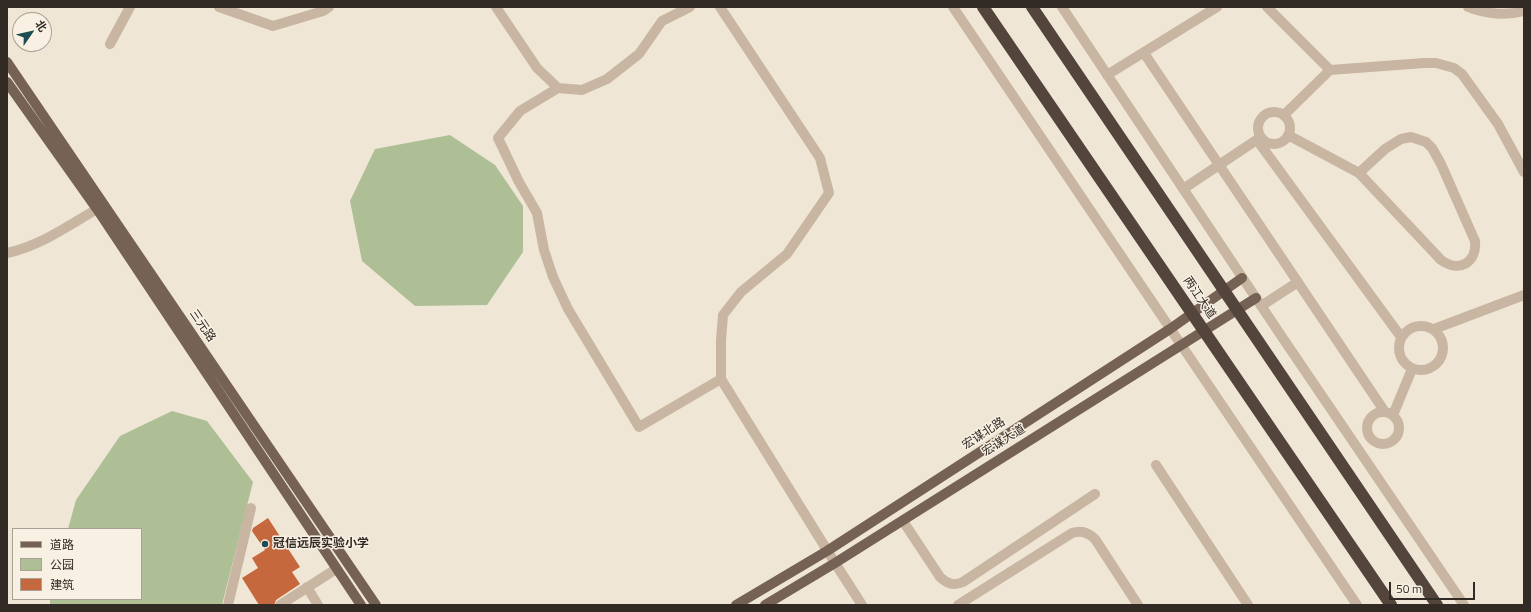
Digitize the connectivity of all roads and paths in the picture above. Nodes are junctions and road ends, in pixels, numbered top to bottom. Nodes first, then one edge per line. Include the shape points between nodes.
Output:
1 (130, 7) edge
2 (219, 7) edge
3 (329, 7) edge
4 (509, 7) edge
5 (690, 7) edge
6 (720, 7) edge
7 (953, 7) edge
8 (983, 7) edge
9 (1032, 7) edge
10 (1062, 7) edge
11 (1217, 7) edge
12 (1267, 7) edge
13 (1468, 7) edge
14 (498, 10) edge
15 (1524, 11) edge
16 (110, 44) dead end
17 (1144, 52) junction
18 (7, 62) edge
19 (1330, 70) junction
20 (1107, 75) junction
21 (7, 82) edge
22 (558, 88) junction
23 (1284, 115) junction
24 (1288, 135) junction
25 (1259, 139) junction
26 (1219, 165) junction
27 (1524, 172) edge
28 (1359, 173) junction
29 (1183, 189) junction
30 (96, 209) junction
31 (7, 253) edge
32 (1242, 278) junction
33 (1298, 282) junction
34 (1224, 291) junction
35 (1524, 294) edge
36 (1259, 302) junction
37 (1237, 310) junction
38 (1193, 313) junction
39 (1170, 329) junction
40 (1434, 329) junction
41 (1205, 331) junction
42 (1401, 337) junction
43 (1181, 346) junction
44 (1412, 369) junction
45 (721, 379) junction
46 (1389, 414) junction
47 (1372, 438) junction
48 (1357, 448) junction
49 (1156, 465) dead end
50 (1095, 494) dead end
51 (251, 508) dead end
52 (903, 521) junction
53 (827, 551) junction
54 (835, 563) junction
55 (336, 569) junction
56 (307, 587) junction
57 (228, 605) edge
58 (280, 605) edge
59 (318, 605) edge
60 (361, 605) edge
61 (376, 605) edge
62 (736, 605) edge
63 (766, 605) edge
64 (862, 605) edge
65 (958, 605) edge
66 (1138, 605) edge
67 (1248, 605) edge
68 (1357, 605) edge
69 (1391, 605) edge
70 (1438, 605) edge
71 (1464, 605) edge

1 - 16 street
2 - 3 street via 273,26 324,12
4 - 14 street
5 - 22 street via 662,21 639,54 607,79 582,90
6 - 45 street via 820,158 828,193 787,254 741,292 723,315
7 - 39 street
8 - 38 highway, 两江大道
9 - 34 highway, 两江大道
10 - 20 street
11 - 17 street
12 - 19 street
13 - 15 street via 1498,14
14 - 22 street via 537,68
17 - 20 street
17 - 26 street
18 - 61 main road, 三元路
19 - 23 street
19 - 27 street via 1424,63 1454,68 1467,80 1498,124
20 - 29 street
21 - 30 main road, 三元路
22 - 45 street via 520,111 498,138 537,214 544,250 568,309 639,427
23 - 24 street via 1290,125
23 - 25 street via 1274,112 1263,116 1258,125
24 - 25 street via 1276,144
24 - 28 street
25 - 26 street
25 - 42 street
26 - 29 street
26 - 33 street
28 - 28 street via 1380,153 1401,140 1411,137 1426,142 1441,164 1475,241 1472,258 1460,265 1440,260
29 - 32 street
30 - 31 street via 56,234
30 - 55 main road, 三元路
32 - 34 main road, 宏谋北路
32 - 36 street
33 - 36 street
33 - 46 street
34 - 37 highway, 两江大道
34 - 38 main road, 宏谋北路
35 - 40 street
36 - 37 main road, 宏谋大道
36 - 48 street
37 - 41 main road, 宏谋大道
37 - 70 highway, 两江大道
38 - 39 main road, 宏谋北路
38 - 41 highway, 两江大道
39 - 43 street
39 - 53 main road, 宏谋北路
40 - 42 street via 1420,325 1412,327
40 - 44 street via 1444,348 1439,362 1427,370
41 - 43 main road, 宏谋大道
41 - 69 highway, 两江大道
42 - 44 street via 1401,358
43 - 52 main road, 宏谋大道
43 - 68 street
44 - 46 street
45 - 53 street
46 - 47 street via 1378,413 1370,419 1368,429
46 - 47 street via 1399,424 1398,434 1386,443
47 - 48 street
48 - 71 street
49 - 67 street
50 - 52 street via 963,582 955,584 948,583 940,577
51 - 57 street
52 - 54 main road, 宏谋大道
53 - 54 street
53 - 62 main road, 宏谋北路
54 - 63 main road, 宏谋大道
54 - 64 street
55 - 56 street
55 - 60 main road, 三元路
56 - 58 street
56 - 59 street
65 - 66 street via 1072,533 1082,531 1095,539

